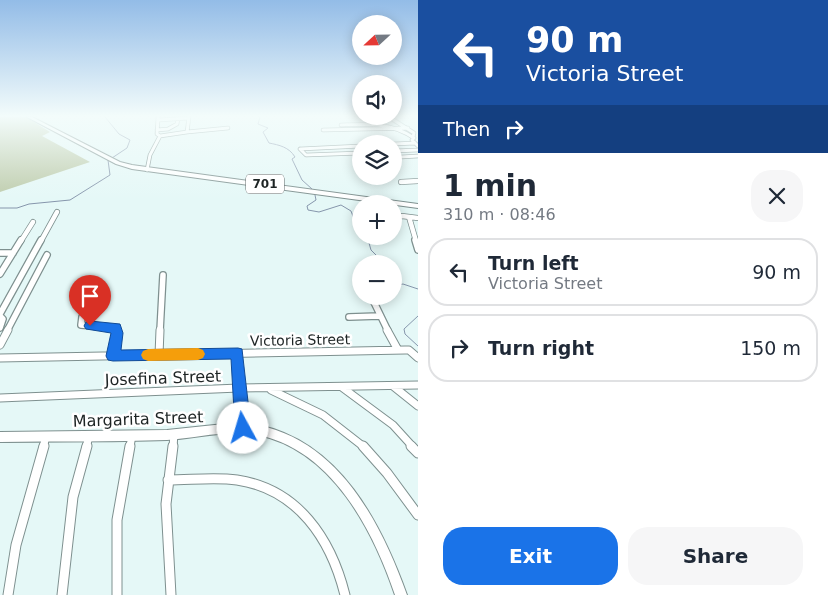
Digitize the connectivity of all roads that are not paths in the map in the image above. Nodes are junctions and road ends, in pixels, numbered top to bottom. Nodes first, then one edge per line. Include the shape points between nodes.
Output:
1 (84, 145) edge
2 (155, 145) edge
3 (352, 146) edge
4 (418, 150) edge
5 (402, 151) edge
6 (352, 152) edge
7 (106, 156) joint
8 (418, 156) edge
9 (402, 157) edge
10 (113, 160) joint
11 (147, 170) junction
12 (402, 182) edge
13 (418, 182) edge
14 (418, 206) edge
15 (58, 212) dead end
16 (409, 217) junction
17 (402, 218) edge
18 (418, 218) edge
19 (33, 222) dead end
20 (418, 250) edge
21 (0, 253) edge
22 (13, 253) junction
23 (47, 255) dead end
24 (2, 267) edge
25 (0, 274) edge
26 (163, 275) dead end
27 (375, 305) edge
28 (0, 315) edge
29 (379, 316) junction
30 (82, 317) dead end
31 (349, 317) dead end
32 (0, 328) edge
33 (0, 344) edge
34 (398, 350) junction
35 (238, 353) junction
36 (159, 355) junction
37 (113, 356) junction
38 (0, 358) edge
39 (418, 358) edge
40 (418, 385) edge
41 (393, 386) junction
42 (342, 387) junction
43 (239, 388) junction
44 (269, 389) junction
45 (0, 398) edge
46 (418, 406) edge
47 (243, 428) junction
48 (174, 434) junction
49 (132, 436) junction
50 (46, 437) junction
51 (89, 437) junction
52 (0, 438) edge
53 (418, 453) edge
54 (168, 480) junction
55 (418, 515) edge
56 (8, 595) edge
57 (62, 595) edge
58 (117, 595) edge
59 (170, 595) edge
60 (345, 595) edge
61 (400, 595) edge

1 - 7 main road, 701
2 - 11 street
3 - 6 street via 300,149 306,155
4 - 5 street
7 - 10 main road, 701
8 - 9 street
10 - 11 main road, 701
11 - 14 main road, 701
12 - 13 street
15 - 28 street
16 - 17 street
16 - 18 street
16 - 20 street
19 - 22 street
21 - 22 street
22 - 24 street
23 - 33 street
24 - 25 street
26 - 36 street
27 - 29 street
28 - 32 street via 3,319
29 - 31 street
29 - 34 street
30 - 37 street via 81,325 116,328
34 - 35 street, Victoria Street
34 - 39 street, Victoria Street via 409,350
35 - 36 street, Victoria Street
35 - 43 street
36 - 37 street, Victoria Street
37 - 38 street, Victoria Street
40 - 41 street, Josefina Street
41 - 42 street, Josefina Street
41 - 46 street
42 - 44 street, Josefina Street
42 - 53 street via 393,425
43 - 44 street, Josefina Street
43 - 45 street, Josefina Street
43 - 47 street
44 - 55 street via 323,415 356,439 394,480
47 - 48 street, Margarita Street
47 - 61 street, Margarita Street via 273,434 295,444 338,478 372,527
48 - 49 street, Margarita Street
48 - 54 street
49 - 51 street, Margarita Street
49 - 58 street via 116,520
50 - 51 street, Margarita Street
50 - 52 street, Margarita Street
50 - 56 street via 16,545
51 - 57 street via 73,497
54 - 59 street
54 - 60 street via 236,480 263,485 282,496 302,510 326,538

